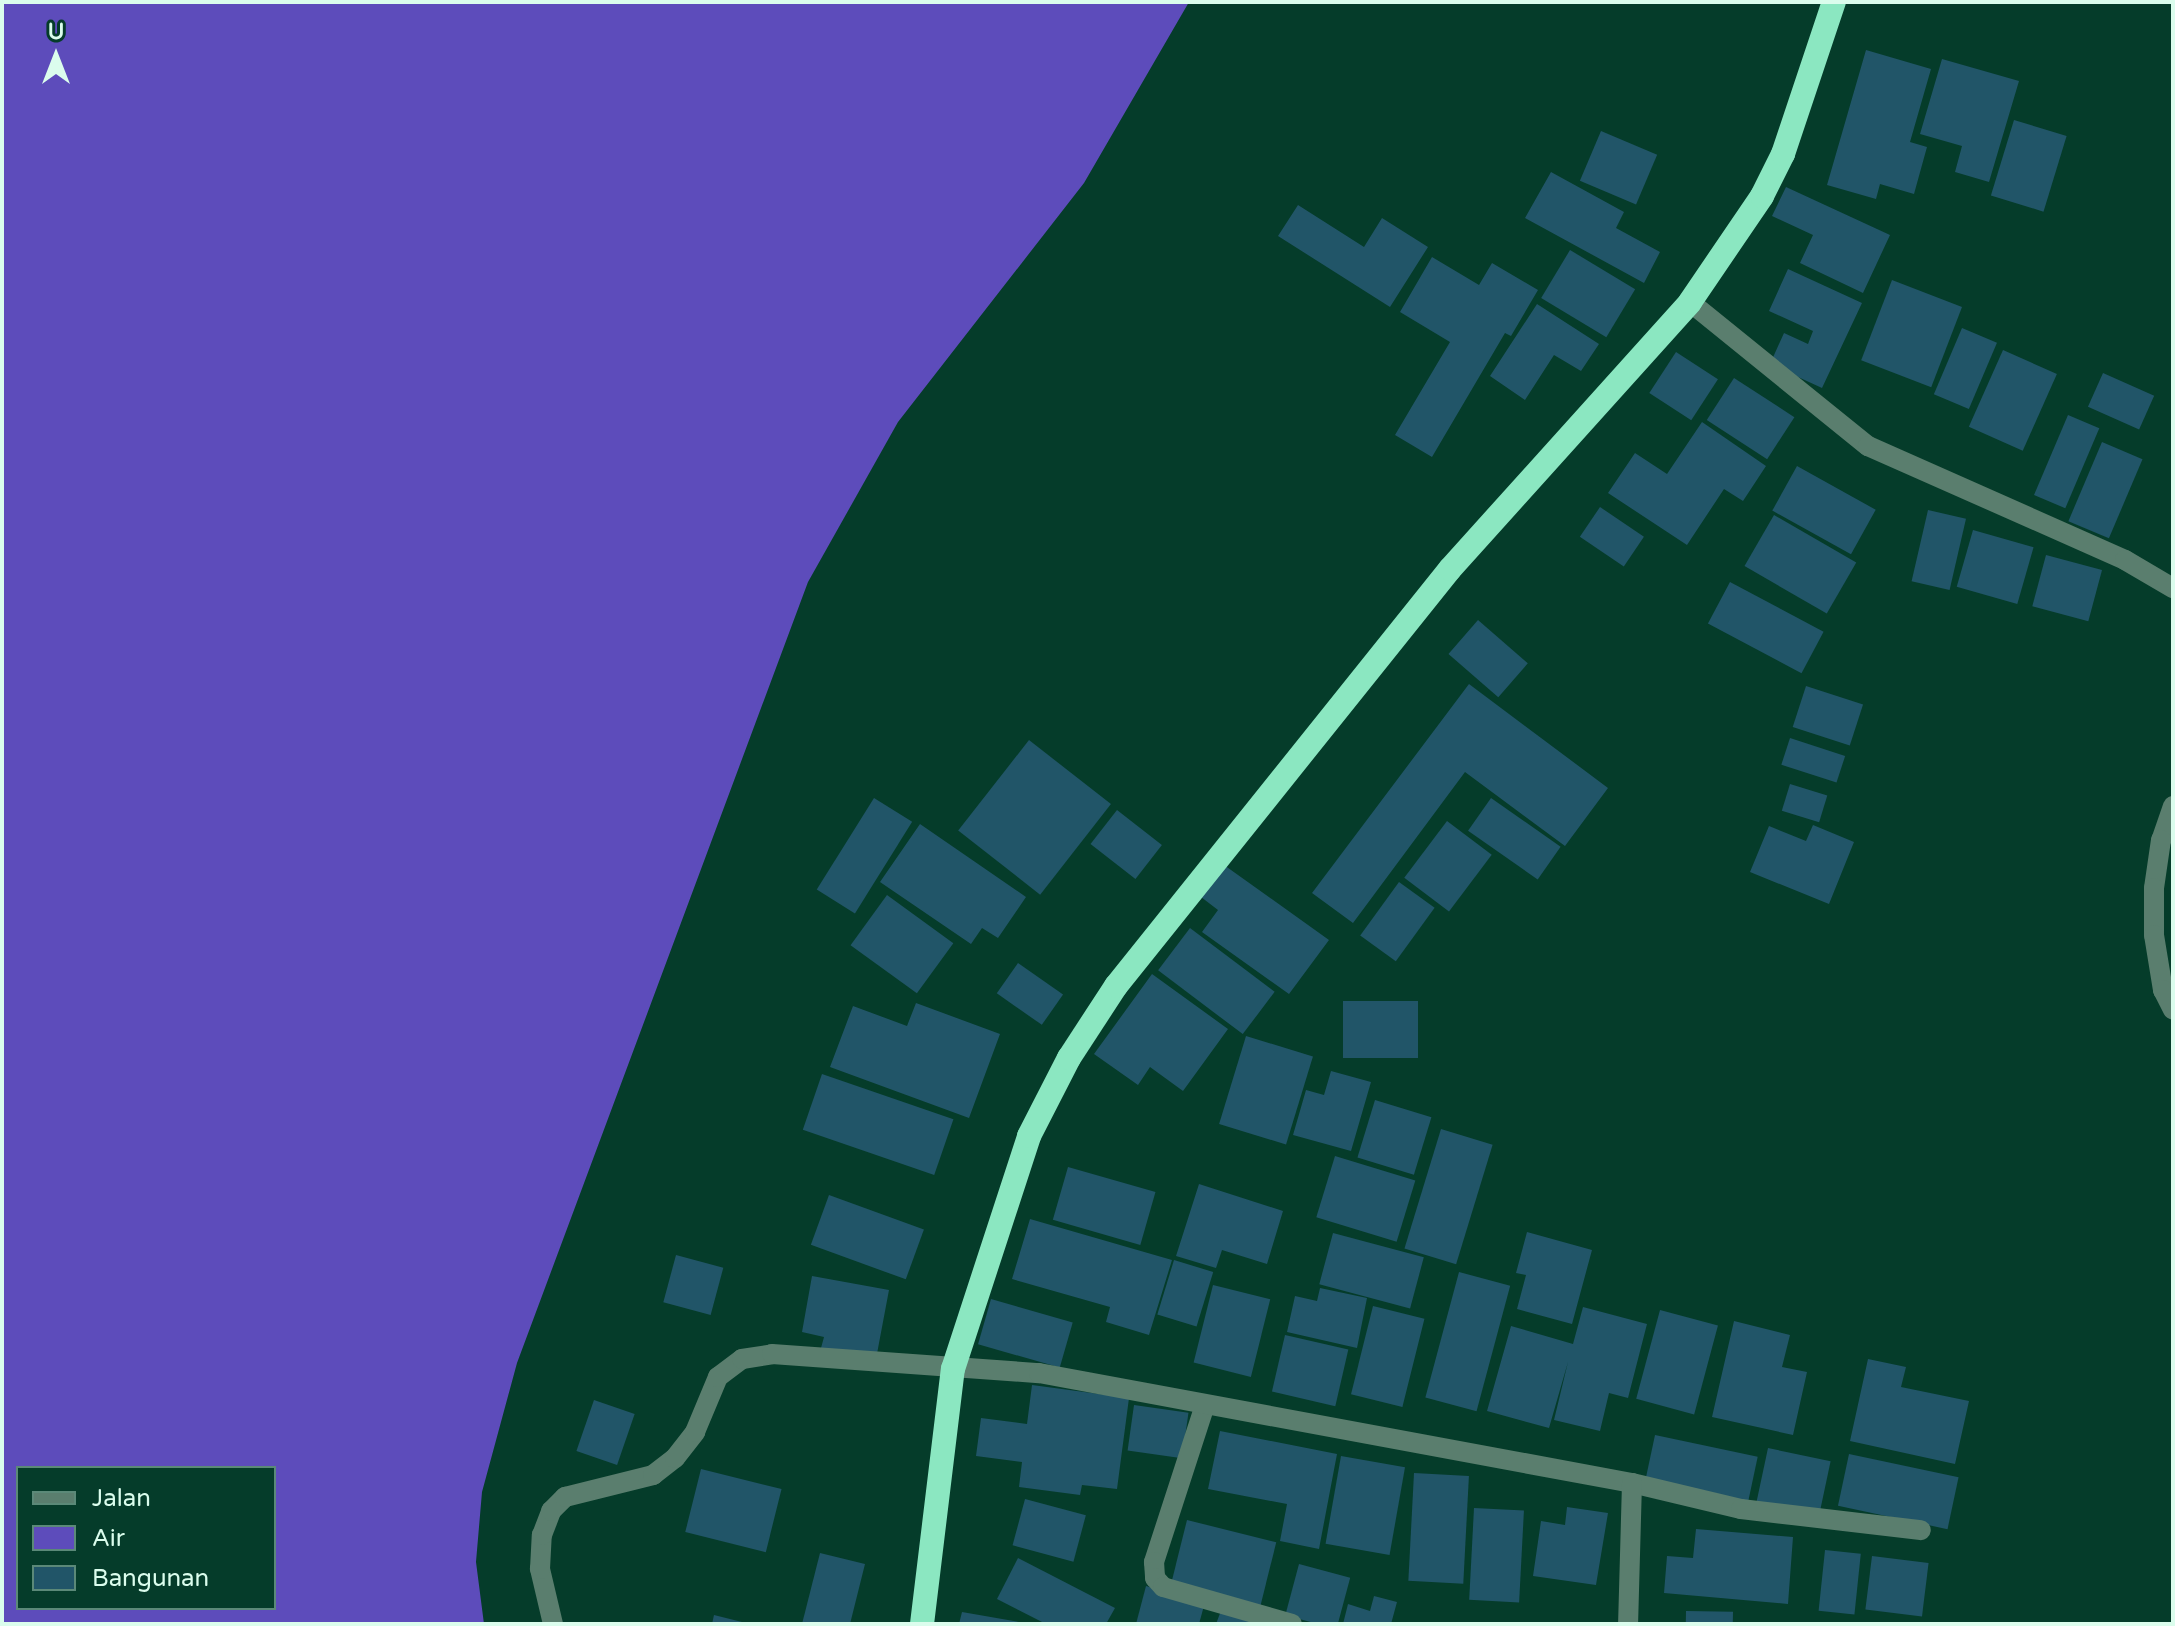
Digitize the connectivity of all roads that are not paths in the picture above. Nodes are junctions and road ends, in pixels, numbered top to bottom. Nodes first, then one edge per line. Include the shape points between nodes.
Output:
1 (1834, 2) edge
2 (1690, 302) junction
3 (2173, 588) edge
4 (2173, 806) edge
5 (2173, 1010) edge
6 (953, 1369) junction
7 (1204, 1408) junction
8 (1632, 1483) junction
9 (1921, 1530) dead end
10 (553, 1624) edge
11 (922, 1624) edge
12 (1292, 1624) edge
13 (1628, 1624) edge

1 - 2 highway via 1783,154 1762,196
2 - 3 street via 1868,446 2125,560
2 - 6 highway via 1450,569 1116,986 1069,1058 1029,1136
4 - 5 street via 2161,840 2154,888 2154,935 2163,990
6 - 7 street via 1039,1373
6 - 10 street via 772,1354 742,1359 718,1377 695,1432 675,1458 653,1475 565,1497 551,1511 542,1535 540,1569
6 - 11 highway
7 - 8 street
7 - 12 street via 1154,1562 1155,1578 1163,1587
8 - 9 street via 1741,1509
8 - 13 street

